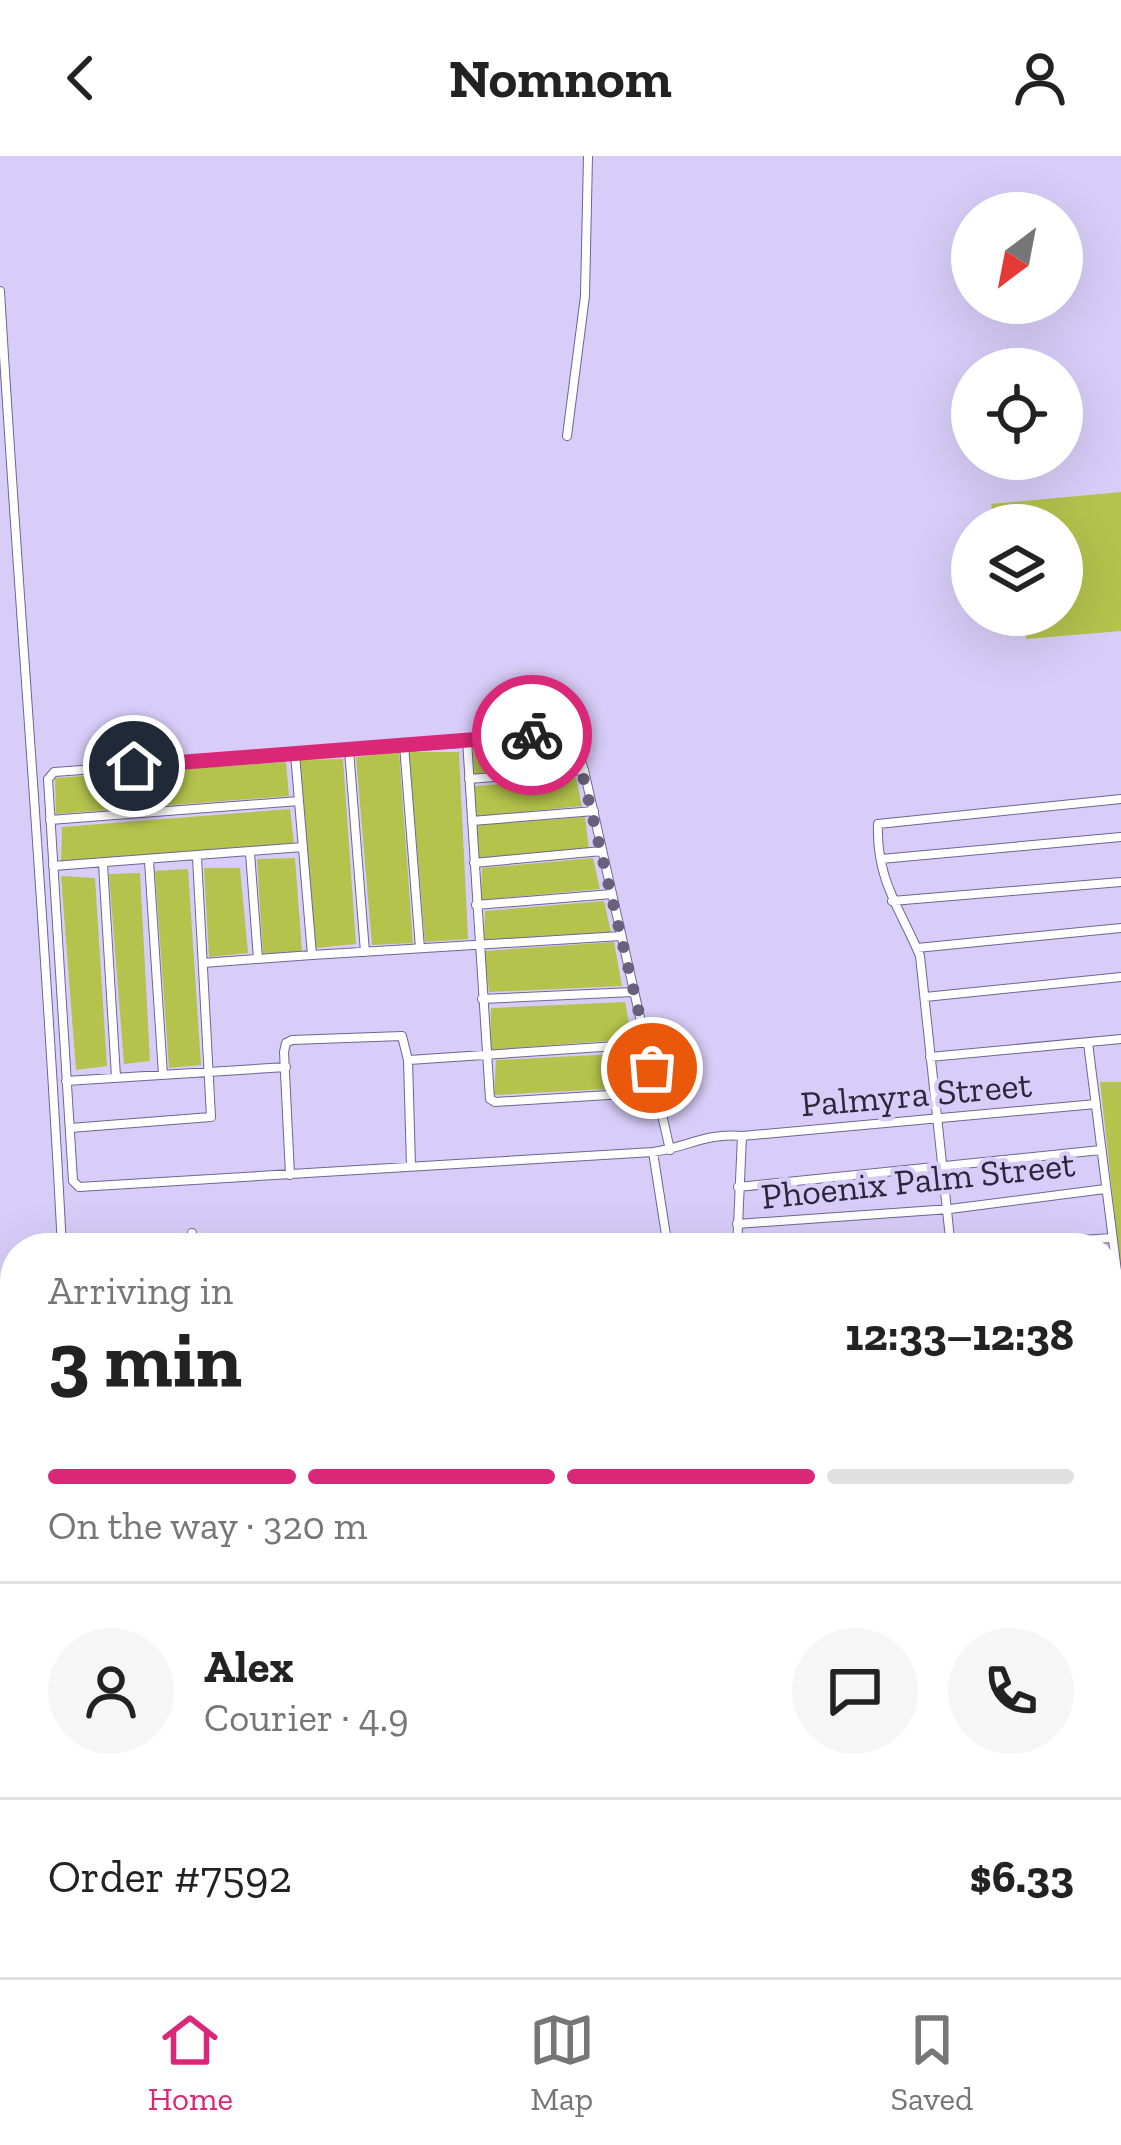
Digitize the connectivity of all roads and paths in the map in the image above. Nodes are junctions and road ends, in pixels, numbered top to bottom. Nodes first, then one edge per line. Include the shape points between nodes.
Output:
1 (588, 156) edge
2 (0, 291) edge
3 (567, 436) dead end
4 (467, 740) junction
5 (404, 745) junction
6 (349, 750) junction
7 (295, 754) junction
8 (584, 770) junction
9 (469, 778) junction
10 (1121, 799) edge
11 (299, 801) junction
12 (594, 811) junction
13 (50, 820) junction
14 (472, 821) junction
15 (1121, 838) edge
16 (303, 848) junction
17 (602, 851) junction
18 (250, 852) junction
19 (197, 857) junction
20 (881, 859) junction
21 (149, 860) junction
22 (474, 863) junction
23 (103, 864) junction
24 (53, 866) junction
25 (1121, 882) edge
26 (612, 894) junction
27 (892, 901) junction
28 (476, 905) junction
29 (1121, 928) edge
30 (620, 936) junction
31 (479, 945) junction
32 (420, 948) junction
33 (916, 948) junction
34 (364, 952) junction
35 (312, 955) junction
36 (259, 959) junction
37 (203, 963) junction
38 (1121, 977) edge
39 (633, 992) junction
40 (925, 997) junction
41 (482, 999) junction
42 (1121, 1040) edge
43 (1088, 1043) junction
44 (647, 1044) junction
45 (486, 1056) junction
46 (930, 1057) junction
47 (409, 1060) junction
48 (286, 1067) junction
49 (209, 1072) junction
50 (163, 1075) junction
51 (116, 1077) junction
52 (66, 1081) junction
53 (657, 1092) junction
54 (1096, 1104) junction
55 (938, 1120) junction
56 (70, 1128) junction
57 (742, 1136) junction
58 (670, 1150) junction
59 (1101, 1150) junction
60 (653, 1152) junction
61 (412, 1166) junction
62 (944, 1167) junction
63 (290, 1175) junction
64 (738, 1187) junction
65 (1105, 1189) junction
66 (950, 1209) junction
67 (737, 1224) junction
68 (61, 1233) edge
69 (666, 1233) edge
70 (737, 1233) edge
71 (953, 1233) edge
72 (1111, 1233) edge

1 - 3 street via 585,296
2 - 68 street
4 - 5 street
4 - 8 street via 567,732
4 - 9 street
5 - 6 street
5 - 32 street
6 - 7 street
6 - 34 street
7 - 11 street
7 - 13 street via 54,772
8 - 9 street
8 - 12 street
9 - 14 street
10 - 20 street via 880,821
11 - 13 street
11 - 16 street
12 - 14 street
12 - 17 street
13 - 24 street
14 - 22 street
15 - 20 street
16 - 18 street
16 - 35 street
17 - 22 street
17 - 26 street
18 - 19 street
18 - 36 street
19 - 21 street
19 - 37 street
20 - 27 street
21 - 23 street
21 - 50 street
22 - 28 street
23 - 24 street
23 - 51 street
24 - 52 street
25 - 27 street
26 - 28 street
26 - 30 street
27 - 33 street
28 - 31 street
29 - 33 street
30 - 31 street
30 - 39 street
31 - 32 street
31 - 41 street
32 - 34 street
33 - 40 street
34 - 35 street
35 - 36 street
36 - 37 street
37 - 49 street
38 - 40 street
39 - 41 street
39 - 44 street
40 - 46 street
41 - 45 street
42 - 43 street
43 - 46 street
43 - 54 street
44 - 45 street
44 - 53 street
45 - 47 street
45 - 53 street via 495,1102
46 - 55 street
47 - 48 street via 394,1034 292,1040
47 - 61 street
48 - 49 street
48 - 63 street
49 - 50 street
49 - 56 street via 209,1119
50 - 51 street
51 - 52 street
52 - 56 street
53 - 58 street
54 - 55 street, Palmyra Street
54 - 59 street
55 - 57 street, Palmyra Street
55 - 62 street
56 - 63 street, Palmyra Street via 79,1187
57 - 58 street, Palmyra Street via 712,1135
57 - 64 street
58 - 60 street, Palmyra Street
59 - 62 street
59 - 65 street
60 - 61 street, Palmyra Street
60 - 69 street
61 - 63 street, Palmyra Street
62 - 64 street
62 - 66 street
64 - 67 street
65 - 66 street, Phoenix Palm Street
65 - 72 street
66 - 67 street, Phoenix Palm Street
66 - 71 street
67 - 70 street

